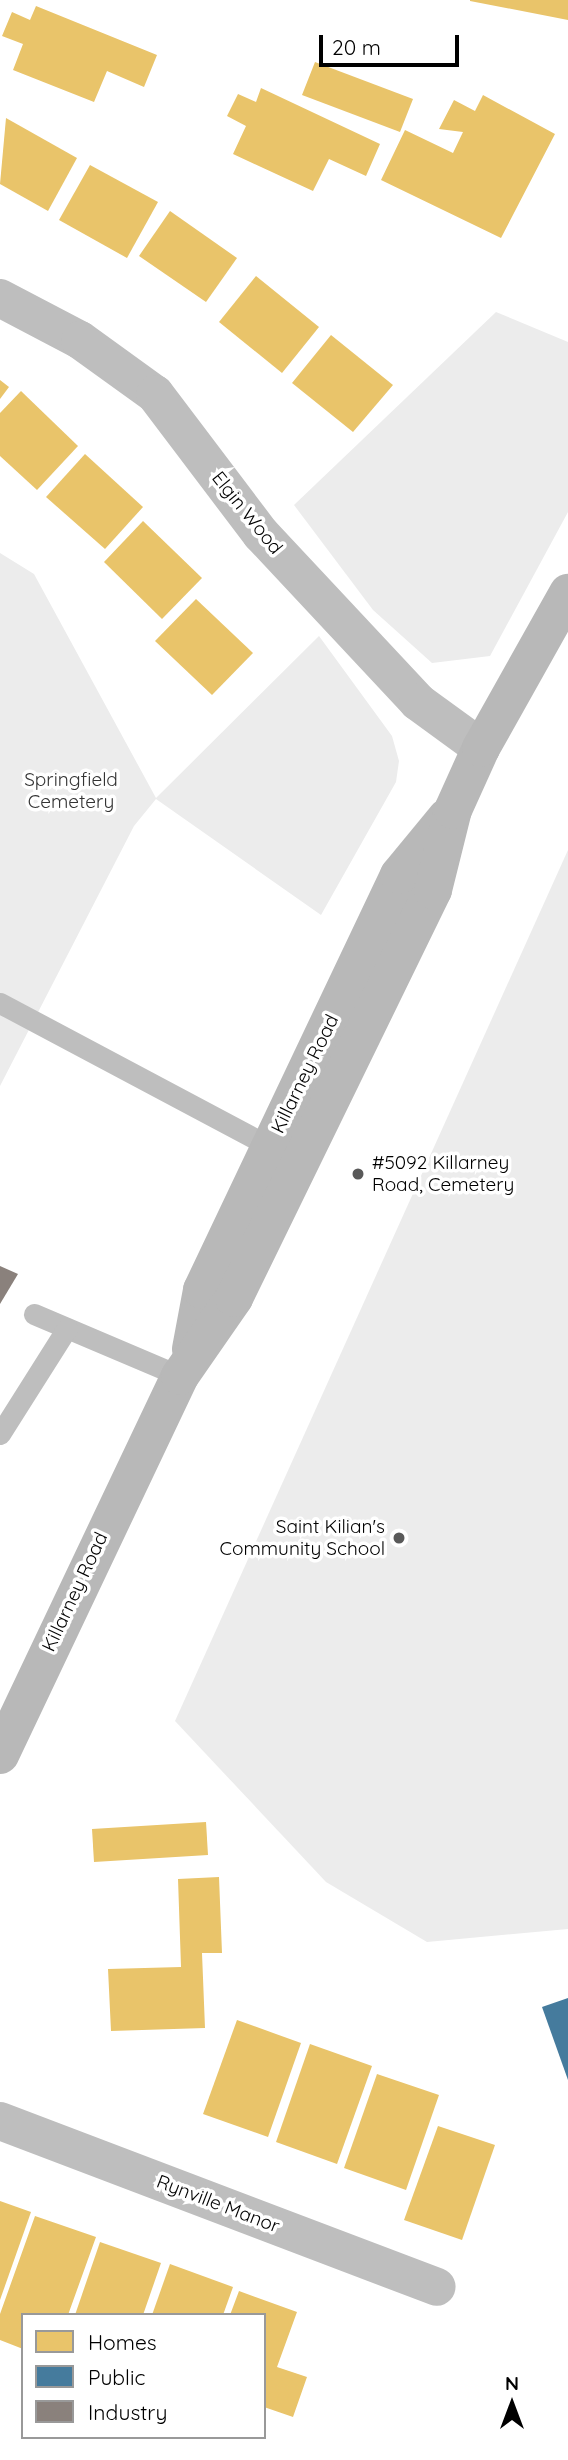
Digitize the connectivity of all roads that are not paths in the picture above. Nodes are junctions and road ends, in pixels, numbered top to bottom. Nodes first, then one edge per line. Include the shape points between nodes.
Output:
1 (0, 298) edge
2 (563, 616) edge
3 (481, 748) junction
4 (0, 1003) edge
5 (284, 1154) junction
6 (34, 1314) dead end
7 (66, 1328) junction
8 (185, 1365) junction
9 (0, 1434) edge
10 (0, 1755) edge
11 (0, 2121) edge
12 (436, 2287) dead end

1 - 3 street, Elgin Wood via 80,340 155,394 270,544 418,702
2 - 3 main road, Killarney Road
3 - 5 main road, Killarney Road via 453,810 432,890
4 - 5 lane
5 - 8 main road, Killarney Road via 202,1290
6 - 7 lane
7 - 8 lane
7 - 9 lane
8 - 10 main road, Killarney Road
11 - 12 street, Rynville Manor

